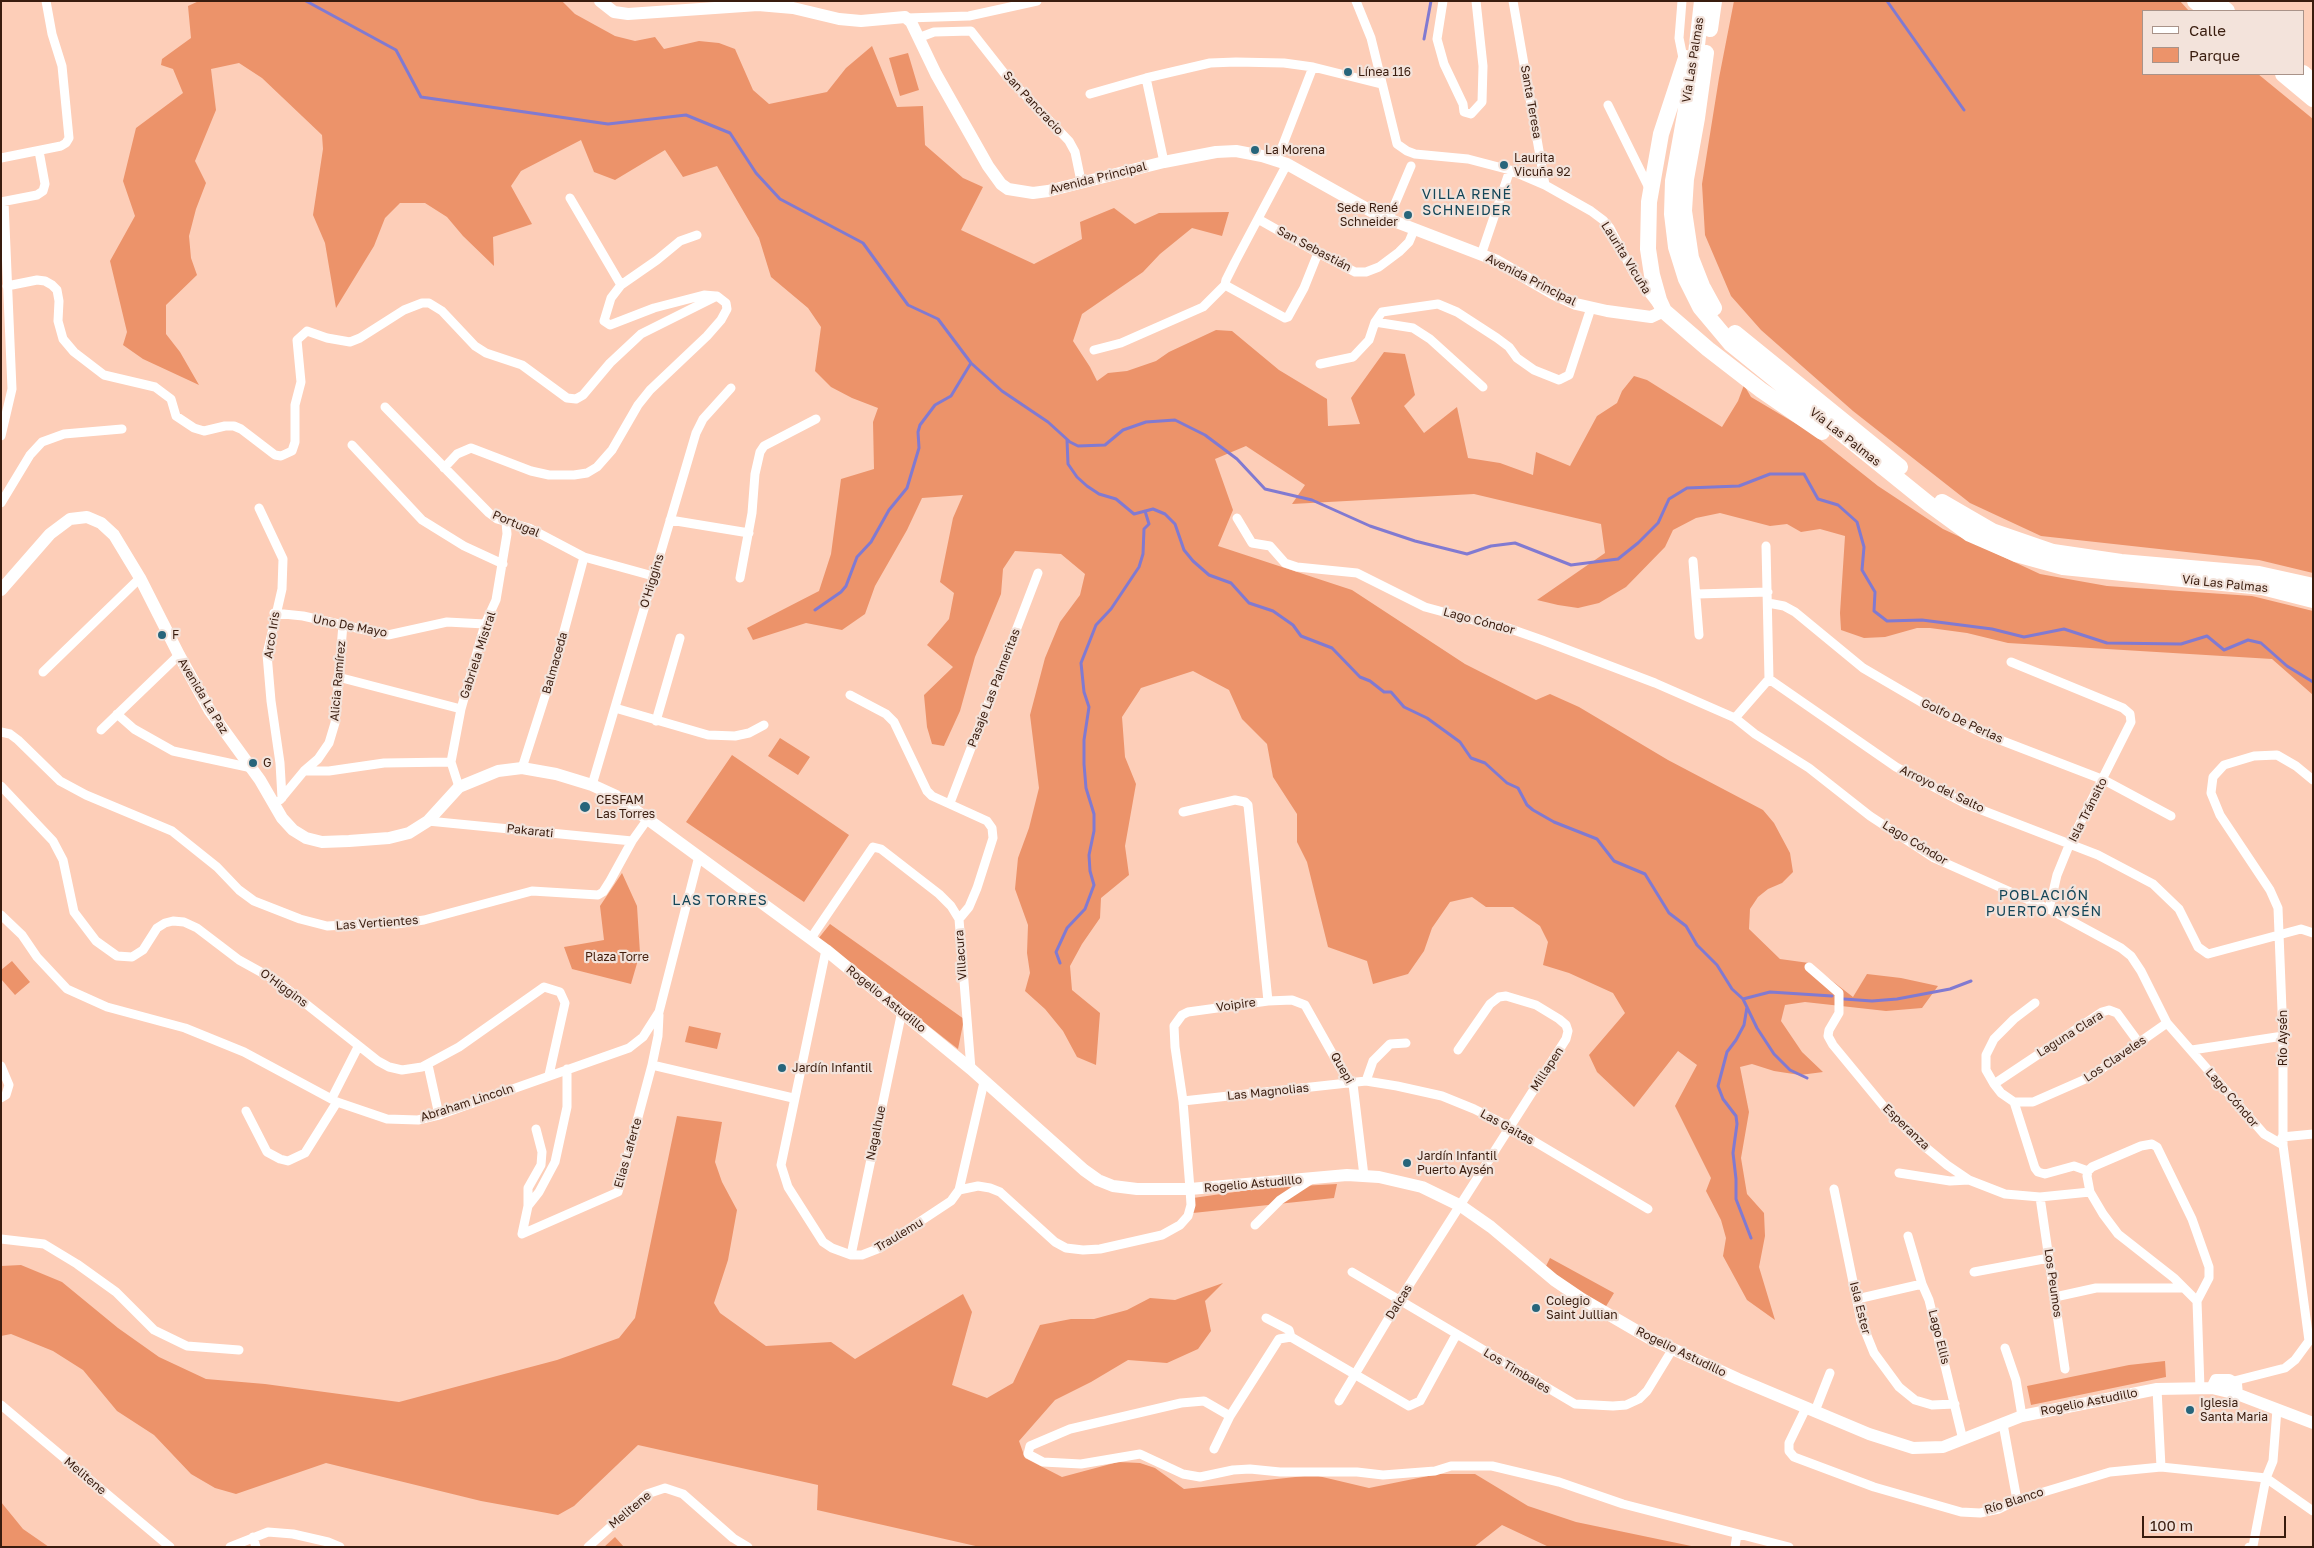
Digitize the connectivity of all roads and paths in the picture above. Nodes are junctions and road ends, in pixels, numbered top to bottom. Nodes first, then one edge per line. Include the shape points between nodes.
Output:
1 (46, 1) edge
2 (600, 1) edge
3 (1037, 1) edge
4 (1356, 1) edge
5 (1443, 1) edge
6 (1476, 1) edge
7 (1514, 1) edge
8 (1682, 1) edge
9 (1698, 1) edge
10 (1702, 1) edge
11 (1714, 1) edge
12 (2195, 1) edge
13 (2215, 1) edge
14 (2206, 10) edge
15 (2226, 10) edge
16 (908, 18) junction
17 (918, 38) junction
18 (1684, 63) junction
19 (1313, 67) junction
20 (2284, 75) edge
21 (1146, 78) junction
22 (1382, 84) junction
23 (1090, 94) dead end
24 (2313, 99) edge
25 (1608, 105) dead end
26 (39, 151) junction
27 (1, 158) edge
28 (1164, 162) junction
29 (1282, 162) junction
30 (1411, 166) dead end
31 (1510, 170) junction
32 (1081, 181) junction
33 (1545, 185) junction
34 (1650, 191) junction
35 (570, 198) dead end
36 (2, 202) edge
37 (1389, 218) junction
38 (1258, 219) junction
39 (1414, 230) junction
40 (697, 235) dead end
41 (1318, 253) junction
42 (1481, 255) junction
43 (620, 285) junction
44 (1225, 285) junction
45 (7, 286) junction
46 (717, 296) junction
47 (1591, 308) junction
48 (1664, 312) junction
49 (1375, 322) junction
50 (1094, 350) dead end
51 (1320, 364) dead end
52 (1483, 387) dead end
53 (731, 388) dead end
54 (385, 407) dead end
55 (816, 419) dead end
56 (122, 429) dead end
57 (1, 436) edge
58 (352, 445) dead end
59 (444, 468) junction
60 (1904, 484) junction
61 (1, 503) edge
62 (259, 508) dead end
63 (1237, 518) dead end
64 (670, 520) junction
65 (506, 522) junction
66 (749, 533) junction
67 (1766, 546) dead end
68 (584, 558) junction
69 (1693, 561) dead end
70 (503, 564) junction
71 (1038, 573) dead end
72 (652, 576) junction
73 (140, 578) junction
74 (740, 578) dead end
75 (2313, 586) edge
76 (1, 590) edge
77 (1768, 592) junction
78 (1697, 594) junction
79 (2313, 600) edge
80 (1768, 603) junction
81 (274, 614) junction
82 (344, 624) junction
83 (485, 624) junction
84 (1699, 635) dead end
85 (680, 638) dead end
86 (178, 655) junction
87 (2011, 662) dead end
88 (43, 672) dead end
89 (338, 677) junction
90 (1769, 679) junction
91 (850, 695) dead end
92 (615, 708) junction
93 (460, 709) junction
94 (117, 714) junction
95 (1735, 718) junction
96 (656, 721) junction
97 (764, 725) dead end
98 (101, 730) dead end
99 (1, 732) edge
100 (451, 762) junction
101 (252, 768) junction
102 (522, 768) junction
103 (304, 772) junction
104 (2104, 780) junction
105 (2313, 780) edge
106 (592, 784) junction
107 (1, 786) edge
108 (459, 787) junction
109 (278, 802) junction
110 (950, 803) junction
111 (1183, 812) dead end
112 (2171, 816) dead end
113 (647, 820) junction
114 (428, 821) junction
115 (632, 841) junction
116 (2070, 844) junction
117 (699, 856) junction
118 (2049, 909) junction
119 (1, 915) edge
120 (959, 919) junction
121 (2281, 934) junction
122 (2313, 934) edge
123 (811, 938) junction
124 (826, 950) junction
125 (1809, 967) dead end
126 (1268, 1001) junction
127 (2035, 1003) dead end
128 (659, 1012) junction
129 (902, 1012) junction
130 (2167, 1023) junction
131 (2284, 1036) junction
132 (1406, 1043) dead end
133 (2138, 1043) junction
134 (358, 1047) junction
135 (1458, 1050) dead end
136 (2192, 1050) junction
137 (428, 1065) junction
138 (1, 1066) edge
139 (652, 1066) junction
140 (971, 1069) junction
141 (567, 1070) junction
142 (549, 1075) junction
143 (1366, 1081) junction
144 (984, 1082) junction
145 (1353, 1084) junction
146 (1994, 1084) junction
147 (1, 1098) edge
148 (793, 1098) junction
149 (335, 1100) junction
150 (1183, 1101) junction
151 (2014, 1102) junction
152 (246, 1111) dead end
153 (439, 1115) junction
154 (1510, 1127) junction
155 (536, 1129) dead end
156 (2313, 1134) edge
157 (2282, 1141) junction
158 (2088, 1171) junction
159 (1899, 1173) dead end
160 (1364, 1176) junction
161 (1312, 1179) junction
162 (1969, 1180) junction
163 (1834, 1189) dead end
164 (959, 1190) junction
165 (1190, 1190) junction
166 (2090, 1192) junction
167 (2040, 1197) junction
168 (528, 1206) junction
169 (1461, 1206) junction
170 (1648, 1209) dead end
171 (1255, 1224) dead end
172 (1908, 1236) dead end
173 (1, 1240) edge
174 (851, 1255) junction
175 (2049, 1258) junction
176 (1352, 1272) dead end
177 (1974, 1272) dead end
178 (1922, 1284) junction
179 (2187, 1290) junction
180 (2055, 1297) junction
181 (1857, 1299) junction
182 (1399, 1301) junction
183 (2197, 1302) junction
184 (1266, 1318) dead end
185 (1456, 1335) junction
186 (1291, 1337) junction
187 (2311, 1338) edge
188 (2006, 1348) dead end
189 (239, 1350) dead end
190 (1672, 1350) junction
191 (2065, 1369) dead end
192 (1830, 1372) dead end
193 (1354, 1376) junction
194 (2157, 1388) junction
195 (2206, 1388) junction
196 (2235, 1388) junction
197 (1339, 1401) dead end
198 (1955, 1404) junction
199 (1, 1405) edge
200 (2277, 1409) junction
201 (1811, 1410) junction
202 (1230, 1416) junction
203 (2022, 1416) junction
204 (2313, 1423) edge
205 (2002, 1424) junction
206 (1964, 1440) junction
207 (1214, 1450) dead end
208 (2161, 1467) junction
209 (2266, 1478) junction
210 (2017, 1500) junction
211 (2313, 1511) edge
212 (1737, 1534) junction
213 (253, 1537) junction
214 (170, 1547) edge
215 (230, 1547) edge
216 (256, 1547) edge
217 (340, 1547) edge
218 (588, 1547) edge
219 (748, 1547) edge
220 (1735, 1547) edge
221 (1790, 1547) edge
222 (2249, 1547) edge

1 - 26 street via 62,66 69,138 61,146
2 - 16 street via 614,12 628,14 758,5 794,8 861,21
3 - 16 street via 969,16
4 - 22 street via 1371,38
5 - 6 street via 1437,39 1464,112 1471,114 1482,102 1484,66
7 - 33 street, Santa Teresa
8 - 18 street via 1679,38
9 - 18 highway
10 - 60 highway, Vía Las Palmas via 1672,198 1676,247 1686,279 1700,307 1731,344
11 - 75 highway, Vía Las Palmas via 1686,179 1684,227 1702,286 1736,334 1935,496 1992,531 2032,546 2074,556 2259,574
12 - 14 highway
13 - 15 highway
16 - 17 street, Avenida Principal
17 - 32 street, San Pancracio via 934,32 971,31 1004,73 1069,141 1075,152
17 - 32 street, Avenida Principal via 1001,184 1017,192 1033,193
18 - 34 highway via 1661,134
19 - 21 street via 1284,63 1210,63
19 - 22 street
19 - 29 street
20 - 24 highway
21 - 23 street
21 - 28 street
22 - 31 street, Laurita Vicuña via 1397,144 1407,151 1468,159
25 - 34 street
26 - 27 street
26 - 36 street via 45,184 43,191
28 - 29 street, Avenida Principal via 1236,151
28 - 32 street, Avenida Principal
29 - 37 street, Avenida Principal
29 - 38 street
30 - 37 street
31 - 33 street, Laurita Vicuña
31 - 42 street
33 - 48 street, Laurita Vicuña via 1603,220 1645,290
34 - 48 highway via 1648,250
35 - 43 street
36 - 45 street
37 - 39 street, Avenida Principal
38 - 41 street, San Sebastián
38 - 44 street
39 - 41 street, San Sebastián via 1399,252 1366,272 1355,272
39 - 42 street, Avenida Principal
40 - 43 street via 680,241
41 - 44 street via 1288,317
42 - 47 street, Avenida Principal via 1554,294
43 - 46 street via 603,318 606,324 704,294
44 - 50 street via 1203,306 1121,343
45 - 46 street via 37,280 52,285 60,301 58,321 63,339 74,352 104,375 164,392 171,400 176,416 194,428 204,432 234,426 281,456 292,451 295,442 295,405 301,382 298,340 307,331 350,342 404,310 429,303 442,311 474,346 522,365 567,398 576,399 640,334
45 - 57 street via 12,389
46 - 59 street via 726,303 727,309 721,320 638,405 612,450 597,467 587,473 549,475 471,448 457,454
47 - 48 street, Avenida Principal via 1651,317
47 - 49 street via 1569,375 1559,380 1534,370 1497,338 1457,312 1438,304 1382,312
48 - 60 highway via 1760,390
49 - 51 street via 1368,340 1353,357
49 - 52 street via 1413,328 1430,339
53 - 64 street, O'Higgins via 703,419 682,473
54 - 59 street, Portugal
55 - 66 street via 764,446 755,474
56 - 61 street via 64,434 42,442 30,455
58 - 70 street via 422,520 464,546
59 - 65 street, Portugal via 489,513
60 - 79 highway, Vía Las Palmas via 1970,534 2016,554 2063,567 2262,587
62 - 81 street, Arco Iris via 283,559 282,589
63 - 95 street, Lago Cóndor via 1252,543 1270,546 1285,563 1357,573 1425,607 1542,640
64 - 66 street
64 - 72 street, O'Higgins
65 - 68 street, Portugal via 529,528
65 - 70 street, Gabriela Mistral
66 - 74 street
67 - 77 street
68 - 72 street, Portugal
68 - 102 street, Balmaceda
69 - 78 street
70 - 83 street, Gabriela Mistral via 496,600
71 - 110 street, Pasaje Las Palmeritas
72 - 92 street, O'Higgins
73 - 76 street, Avenida La Paz via 114,536 101,523 87,517 70,519 50,534
73 - 86 street, Avenida La Paz
73 - 88 street
77 - 78 street
77 - 80 street
78 - 84 street
80 - 90 street
80 - 104 street, Golfo De Perlas via 1795,612 1863,668 1928,706 1982,733
81 - 82 street, Uno De Mayo
81 - 109 street, Arco Iris via 267,654 280,763
82 - 83 street, Uno De Mayo via 388,634 447,622
82 - 89 street, Alicia Ramírez
83 - 93 street, Gabriela Mistral
85 - 96 street
86 - 94 street
86 - 101 street, Avenida La Paz via 225,735
87 - 104 street, Isla Tránsito via 2123,708 2130,714 2131,722
89 - 93 street
89 - 103 street, Alicia Ramírez via 335,723 329,743
90 - 95 street
90 - 116 street, Arroyo del Salto via 1896,767 1966,804
91 - 110 street via 886,714 894,722 927,791
92 - 96 street
92 - 106 street, O'Higgins
93 - 100 street, Gabriela Mistral
94 - 98 street
94 - 101 street via 134,730 173,751
95 - 118 street, Lago Cóndor via 1934,858
96 - 97 street via 708,735 735,736
99 - 115 street, Las Vertientes via 18,740 60,782 172,831 254,902 327,926 424,920 532,891 598,895 603,892
100 - 103 street via 384,763
100 - 108 street, Gabriela Mistral
101 - 109 street, Avenida La Paz
102 - 106 street, Rogelio Astudillo
102 - 108 street, Rogelio Astudillo via 498,771
103 - 109 street, Alicia Ramírez
104 - 112 street, Golfo De Perlas
104 - 116 street, Isla Tránsito
105 - 121 street, Río Aysén via 2277,755 2254,756 2224,765 2212,777 2210,793 2220,815 2270,890 2278,908
106 - 113 street, Rogelio Astudillo via 616,796
107 - 134 street, O'Higgins via 53,840 63,860 74,912 96,941 117,956 132,957 143,950 165,923 184,922 239,960 277,981
108 - 114 street, Rogelio Astudillo
109 - 114 street, Avenida La Paz via 282,818 293,830 322,842 389,838 409,833
110 - 120 street, Villacura via 987,820 993,838 969,907
111 - 126 street, Voipire via 1235,800 1245,802 1249,809
113 - 115 street, Las Vertientes
113 - 117 street, Rogelio Astudillo
114 - 115 street, Pakarati
116 - 118 street, Isla Tránsito via 2057,875
116 - 121 street, Arroyo del Salto via 2153,884 2179,909 2198,947 2208,954
117 - 123 street, Rogelio Astudillo
117 - 128 street, Abraham Lincoln
118 - 130 street, Lago Cóndor via 2131,956 2142,970
119 - 149 street, Abraham Lincoln via 67,989 107,1007 185,1028 236,1049
120 - 123 street via 939,894 881,849 873,847
120 - 140 street, Villacura
121 - 122 street via 2301,930
121 - 131 street, Río Aysén
123 - 124 street, Rogelio Astudillo
124 - 129 street, Rogelio Astudillo
124 - 148 street
125 - 162 street, Esperanza via 1839,992 1839,1013 1828,1036 1833,1045 1885,1108 1918,1141
126 - 145 street, Quepi via 1292,1000 1305,1005
126 - 150 street, Voipire via 1188,1012 1177,1020 1174,1026 1175,1047
127 - 146 street via 1994,1039 1986,1055 1986,1070
128 - 139 street, Elias Laferte
128 - 141 street, Abraham Lincoln via 643,1037 629,1048
129 - 140 street, Rogelio Astudillo
129 - 174 street, Nagalhue
130 - 133 street, Los Claveles
130 - 136 street, Lago Cóndor
131 - 136 street
131 - 157 street, Río Aysén
132 - 143 street via 1390,1044 1373,1061
133 - 146 street, Laguna Clara via 2117,1013 2109,1010
133 - 151 street, Los Claveles via 2090,1078 2033,1102
134 - 137 street, O'Higgins via 383,1065 396,1069 409,1070
134 - 149 street
135 - 154 street, Millapen via 1498,997 1506,996 1536,1005 1566,1025 1566,1040
136 - 157 street, Lago Cóndor via 2264,1134
137 - 142 street, O'Higgins via 460,1047 544,987 560,992 565,1003
137 - 153 street
138 - 147 street via 9,1085 6,1095
139 - 148 street
139 - 168 street, Elias Laferte via 618,1192 522,1234
140 - 144 street, Rogelio Astudillo
141 - 142 street, Abraham Lincoln
141 - 168 street via 567,1107 555,1162
142 - 153 street, Abraham Lincoln
143 - 145 street, Las Gaitas
143 - 154 street, Las Gaitas via 1442,1096
144 - 164 street
144 - 165 street, Rogelio Astudillo via 1098,1180 1138,1189
145 - 150 street, Las Magnolias
145 - 160 street, Quepi
146 - 151 street
148 - 174 street via 782,1174 823,1242
149 - 152 street via 306,1153 288,1161 267,1152
149 - 153 street, Abraham Lincoln via 378,1117 395,1120 418,1120
150 - 165 street, Voipire
151 - 158 street via 2038,1172 2045,1174 2074,1166
154 - 169 street, Millapen
154 - 170 street, Las Gaitas
155 - 168 street via 542,1152 541,1165 528,1188
156 - 157 street
157 - 187 street, Río Aysén
158 - 166 street
158 - 183 street via 2141,1146 2152,1144 2157,1147 2192,1219 2209,1267 2209,1278
159 - 162 street via 1950,1181
160 - 161 street, Rogelio Astudillo
160 - 169 street, Rogelio Astudillo via 1408,1183 1436,1192
161 - 165 street, Rogelio Astudillo
161 - 171 street via 1280,1200
162 - 167 street, Esperanza via 2005,1194
163 - 181 street, Isla Ester
164 - 165 street via 978,1186 1000,1192 1055,1242 1066,1248 1082,1250 1162,1235 1180,1225 1188,1216
164 - 174 street, Traulemu via 951,1201 880,1248 862,1255
166 - 167 street, Esperanza
166 - 179 street via 2118,1234
167 - 175 street, Los Peumos
169 - 182 street, Dalcas
169 - 190 street, Rogelio Astudillo via 1492,1227 1554,1280
172 - 178 street, Lago Ellis
173 - 189 street via 44,1244 116,1292 154,1330 187,1346
175 - 177 street
175 - 180 street, Los Peumos
176 - 182 street, Los Timbales
178 - 181 street
178 - 198 street, Lago Ellis via 1930,1300
179 - 180 street via 2096,1288
179 - 183 street
180 - 191 street, Los Peumos
181 - 198 street, Isla Ester via 1867,1338 1899,1387 1915,1400 1932,1405
182 - 185 street, Los Timbales
182 - 193 street, Dalcas
183 - 195 street
184 - 186 street via 1289,1330
185 - 190 street, Los Timbales via 1575,1404 1589,1406 1626,1405 1639,1399
185 - 193 street via 1420,1401 1414,1406 1404,1405
186 - 193 street
186 - 202 street via 1279,1339
187 - 196 street, Río Aysén via 2285,1368
188 - 203 street
190 - 201 street, Rogelio Astudillo
192 - 201 street
193 - 197 street, Dalcas
194 - 195 street
194 - 203 street, Rogelio Astudillo
194 - 208 street
195 - 196 street
196 - 200 street
198 - 206 street, Lago Ellis
199 - 214 street, Melitene
200 - 204 street
200 - 209 street via 2273,1461
201 - 206 street, Rogelio Astudillo via 1913,1448 1944,1447
201 - 210 street, Río Blanco via 1789,1442 1788,1452 1794,1457 1874,1487 1961,1512 1989,1511
202 - 207 street
202 - 212 street via 1204,1401 1194,1401 1070,1429 1030,1446 1028,1454 1044,1462 1081,1464 1140,1454 1183,1474 1200,1477 1250,1469 1357,1472 1383,1476 1435,1471 1451,1466 1492,1466 1559,1482 1623,1504
203 - 205 street, Rogelio Astudillo
205 - 206 street, Rogelio Astudillo
205 - 210 street
208 - 209 street, Río Blanco
208 - 210 street, Río Blanco via 2110,1472
209 - 211 street, Río Blanco
209 - 222 street via 2253,1546
212 - 220 street
212 - 221 street
213 - 215 street
213 - 216 street
213 - 217 street via 268,1532 293,1534
218 - 219 street, Melitene via 648,1494 665,1488 683,1494 733,1538

